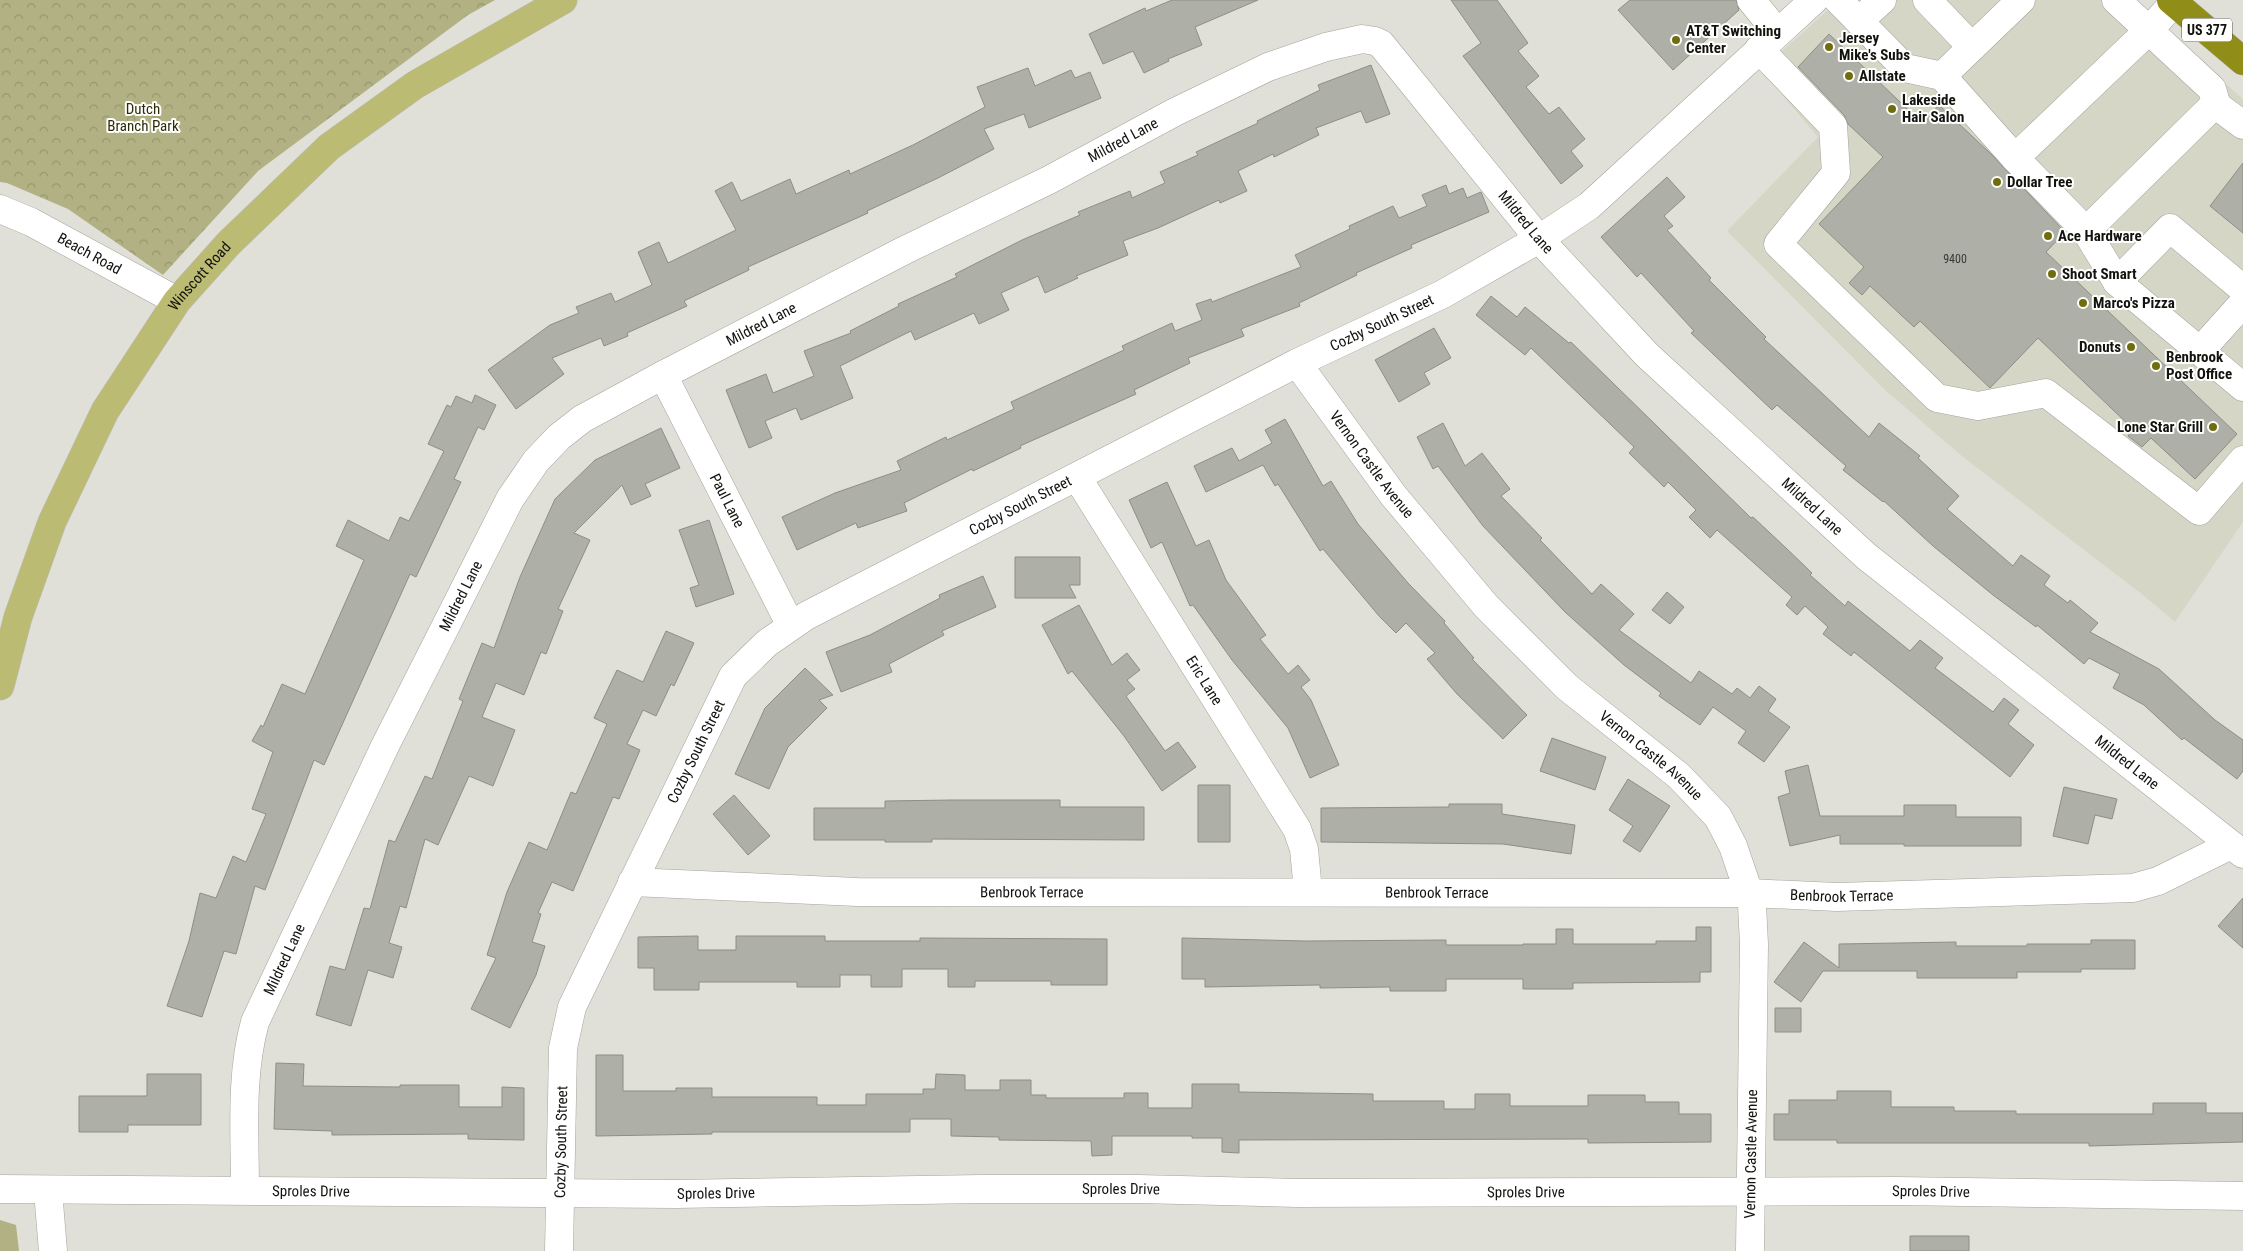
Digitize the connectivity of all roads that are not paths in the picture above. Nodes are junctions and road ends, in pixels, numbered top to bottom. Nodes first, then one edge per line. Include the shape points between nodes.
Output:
1 (563, 0) edge
2 (1751, 0) edge
3 (1814, 0) edge
4 (1838, 0) edge
5 (1882, 0) edge
6 (1926, 0) edge
7 (2021, 0) edge
8 (2116, 0) edge
9 (2173, 1) edge
10 (1859, 21) junction
11 (2148, 31) junction
12 (1768, 40) junction
13 (1972, 47) junction
14 (2243, 61) edge
15 (1942, 76) junction
16 (2216, 104) junction
17 (2243, 125) edge
18 (2015, 158) junction
19 (0, 209) edge
20 (2086, 230) junction
21 (1539, 238) junction
22 (2117, 282) junction
23 (2243, 289) edge
24 (177, 301) junction
25 (2243, 303) edge
26 (2200, 351) junction
27 (1297, 363) junction
28 (663, 375) junction
29 (2243, 387) edge
30 (2243, 460) edge
31 (1077, 477) junction
32 (791, 626) junction
33 (0, 686) edge
34 (2237, 849) edge
35 (632, 882) junction
36 (1308, 892) junction
37 (1749, 893) junction
38 (0, 1189) edge
39 (245, 1190) junction
40 (48, 1191) junction
41 (1751, 1191) junction
42 (560, 1192) junction
43 (2243, 1196) edge
44 (53, 1251) edge
45 (559, 1251) edge
46 (1750, 1251) edge

1 - 24 main road, Winscott Road via 415,85 330,147 229,243
2 - 12 street
3 - 12 street, Cozby South Street
4 - 10 street
5 - 10 street
6 - 13 street
7 - 13 street
8 - 11 street
9 - 11 street
9 - 14 highway, US 377
10 - 15 street via 1906,68
11 - 16 street via 2212,89
11 - 18 street
12 - 21 street, Cozby South Street via 1589,206
12 - 30 street via 1833,126 1836,173 1778,244 1937,398 1978,406 2046,393 2199,511
13 - 15 street
15 - 18 street
16 - 17 street
16 - 20 street
18 - 20 street
19 - 24 street, Beach Road via 31,222
20 - 22 street
21 - 27 street, Cozby South Street via 1442,294
21 - 28 street, Mildred Lane via 1381,44 1362,39 1259,71
21 - 34 street, Mildred Lane via 1647,354 1866,556
22 - 23 street via 2170,228
22 - 26 street
24 - 33 main road, Winscott Road via 105,411 52,522 18,617
25 - 26 street
26 - 29 street
27 - 31 street, Cozby South Street
27 - 37 street, Vernon Castle Avenue via 1393,495 1486,606 1567,687 1679,776 1718,817 1733,846
28 - 32 street, Paul Lane
28 - 39 street, Mildred Lane via 582,419 559,436 510,499 385,746 255,1022 246,1069
31 - 32 street, Cozby South Street
31 - 36 street, Eric Lane via 1296,830 1304,849
32 - 35 street, Cozby South Street via 767,643 733,676
34 - 37 street, Benbrook Terrace via 2133,888 1837,897
35 - 36 street, Benbrook Terrace via 857,892
35 - 42 street, Cozby South Street via 572,1007 563,1048
36 - 37 street, Benbrook Terrace
37 - 41 street, Vernon Castle Avenue via 1754,944
38 - 40 street, Sproles Drive
39 - 40 street, Sproles Drive
39 - 42 street, Sproles Drive
40 - 44 street
41 - 42 street, Sproles Drive via 1296,1193 981,1189 676,1194
41 - 43 street, Sproles Drive
41 - 46 street, Vernon Castle Avenue
42 - 45 street, Cozby South Street

